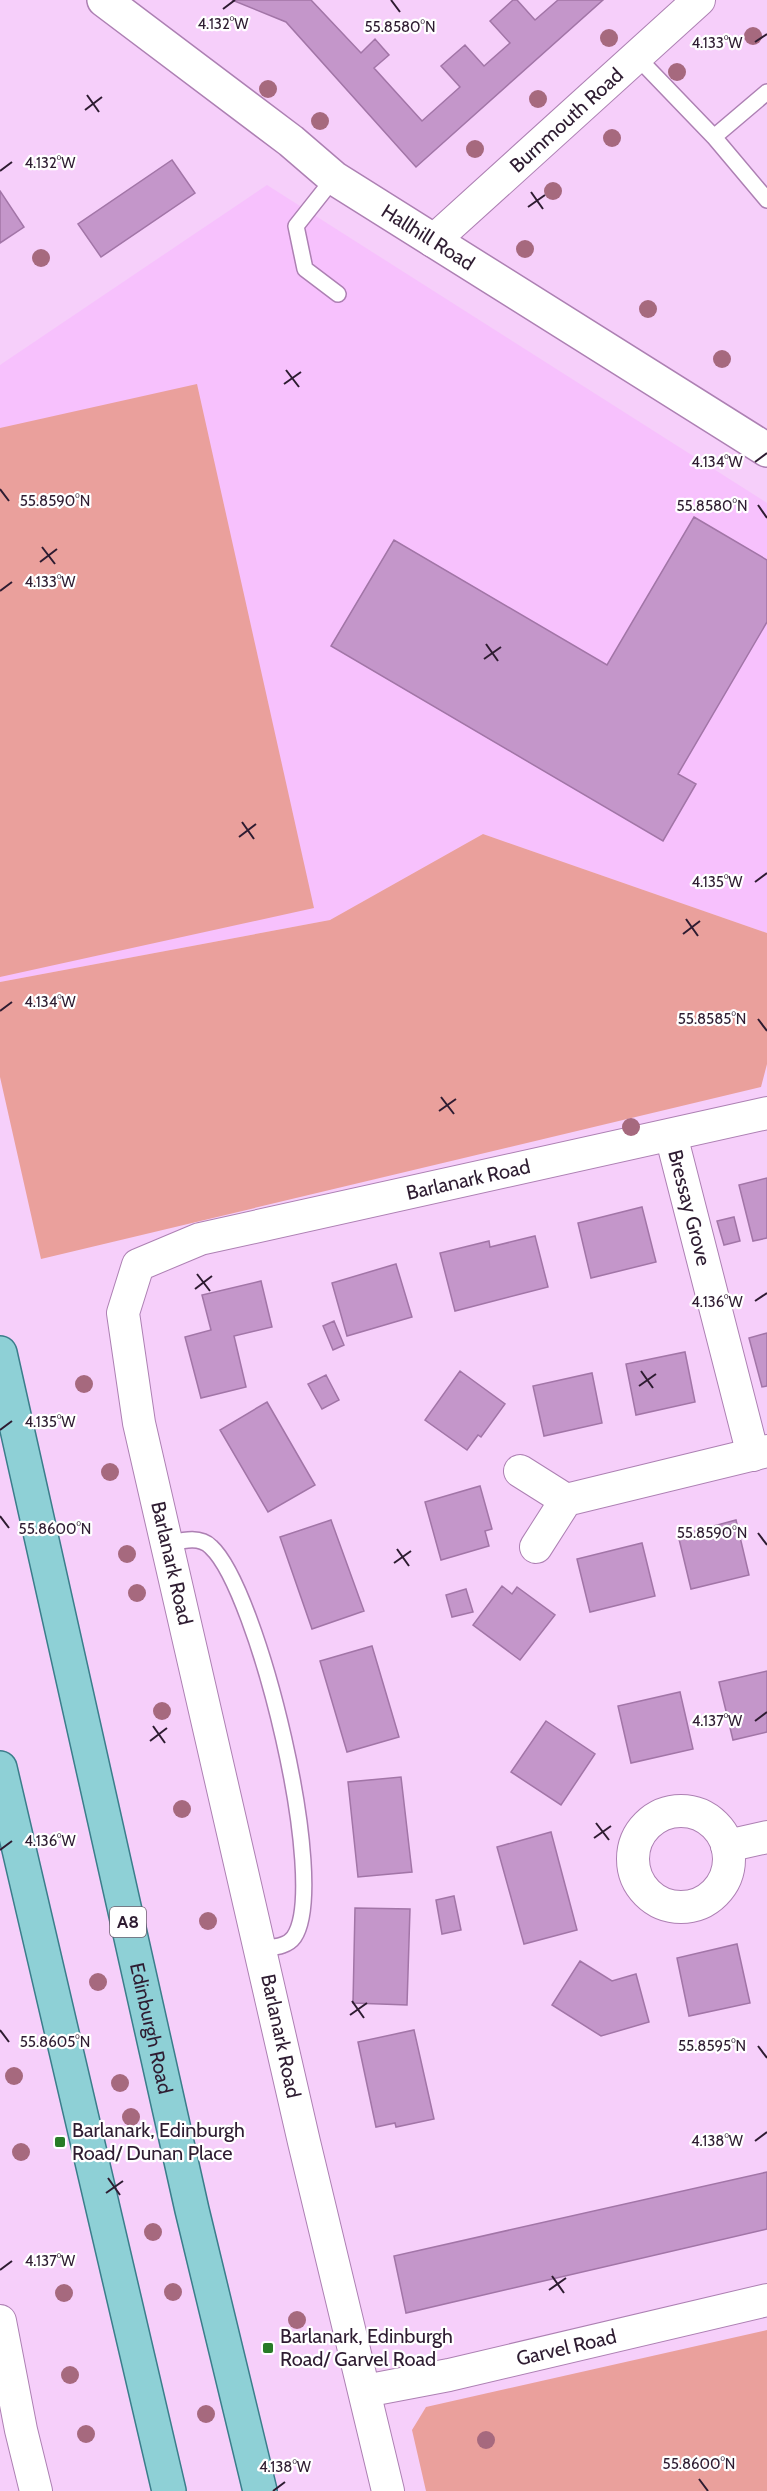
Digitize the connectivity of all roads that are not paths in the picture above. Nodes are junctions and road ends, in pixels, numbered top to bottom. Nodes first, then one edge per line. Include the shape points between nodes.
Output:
1 (104, 0) edge
2 (695, 1) edge
3 (636, 56) junction
4 (767, 92) edge
5 (714, 137) junction
6 (334, 178) junction
7 (767, 200) edge
8 (433, 241) junction
9 (339, 294) dead end
10 (767, 450) edge
11 (767, 1113) edge
12 (671, 1135) junction
13 (0, 1353) edge
14 (760, 1453) edge
15 (520, 1471) dead end
16 (566, 1500) junction
17 (167, 1544) junction
18 (536, 1547) dead end
19 (0, 1768) edge
20 (767, 1837) edge
21 (727, 1846) dead end
22 (261, 1949) junction
23 (767, 2300) edge
24 (0, 2321) edge
25 (365, 2391) junction
26 (10, 2433) edge
27 (36, 2491) edge
28 (169, 2491) edge
29 (260, 2491) edge
30 (388, 2491) edge

1 - 6 street, Hallhill Road
2 - 3 street, Burnmouth Road
3 - 5 lane
3 - 8 street, Burnmouth Road
4 - 5 lane
5 - 7 lane
6 - 8 street, Hallhill Road
6 - 9 lane via 296,226 305,268
8 - 10 street, Hallhill Road
11 - 12 street, Barlanark Road
12 - 14 street, Bressay Grove
12 - 17 street, Barlanark Road via 200,1239 138,1265 123,1313 139,1423
13 - 29 main road, Edinburgh Road / A8 via 190,2199
14 - 16 street, Bressay Grove
15 - 16 street
16 - 18 street
17 - 22 street, Barlanark Road
17 - 22 lane via 185,1540 204,1542 226,1567 266,1664 282,1731 294,1788 303,1867 303,1911 291,1941
19 - 28 main road
20 - 21 street
22 - 25 street, Barlanark Road
23 - 25 street, Garvel Road
24 - 26 street
25 - 30 street, Barlanark Road
26 - 27 street

